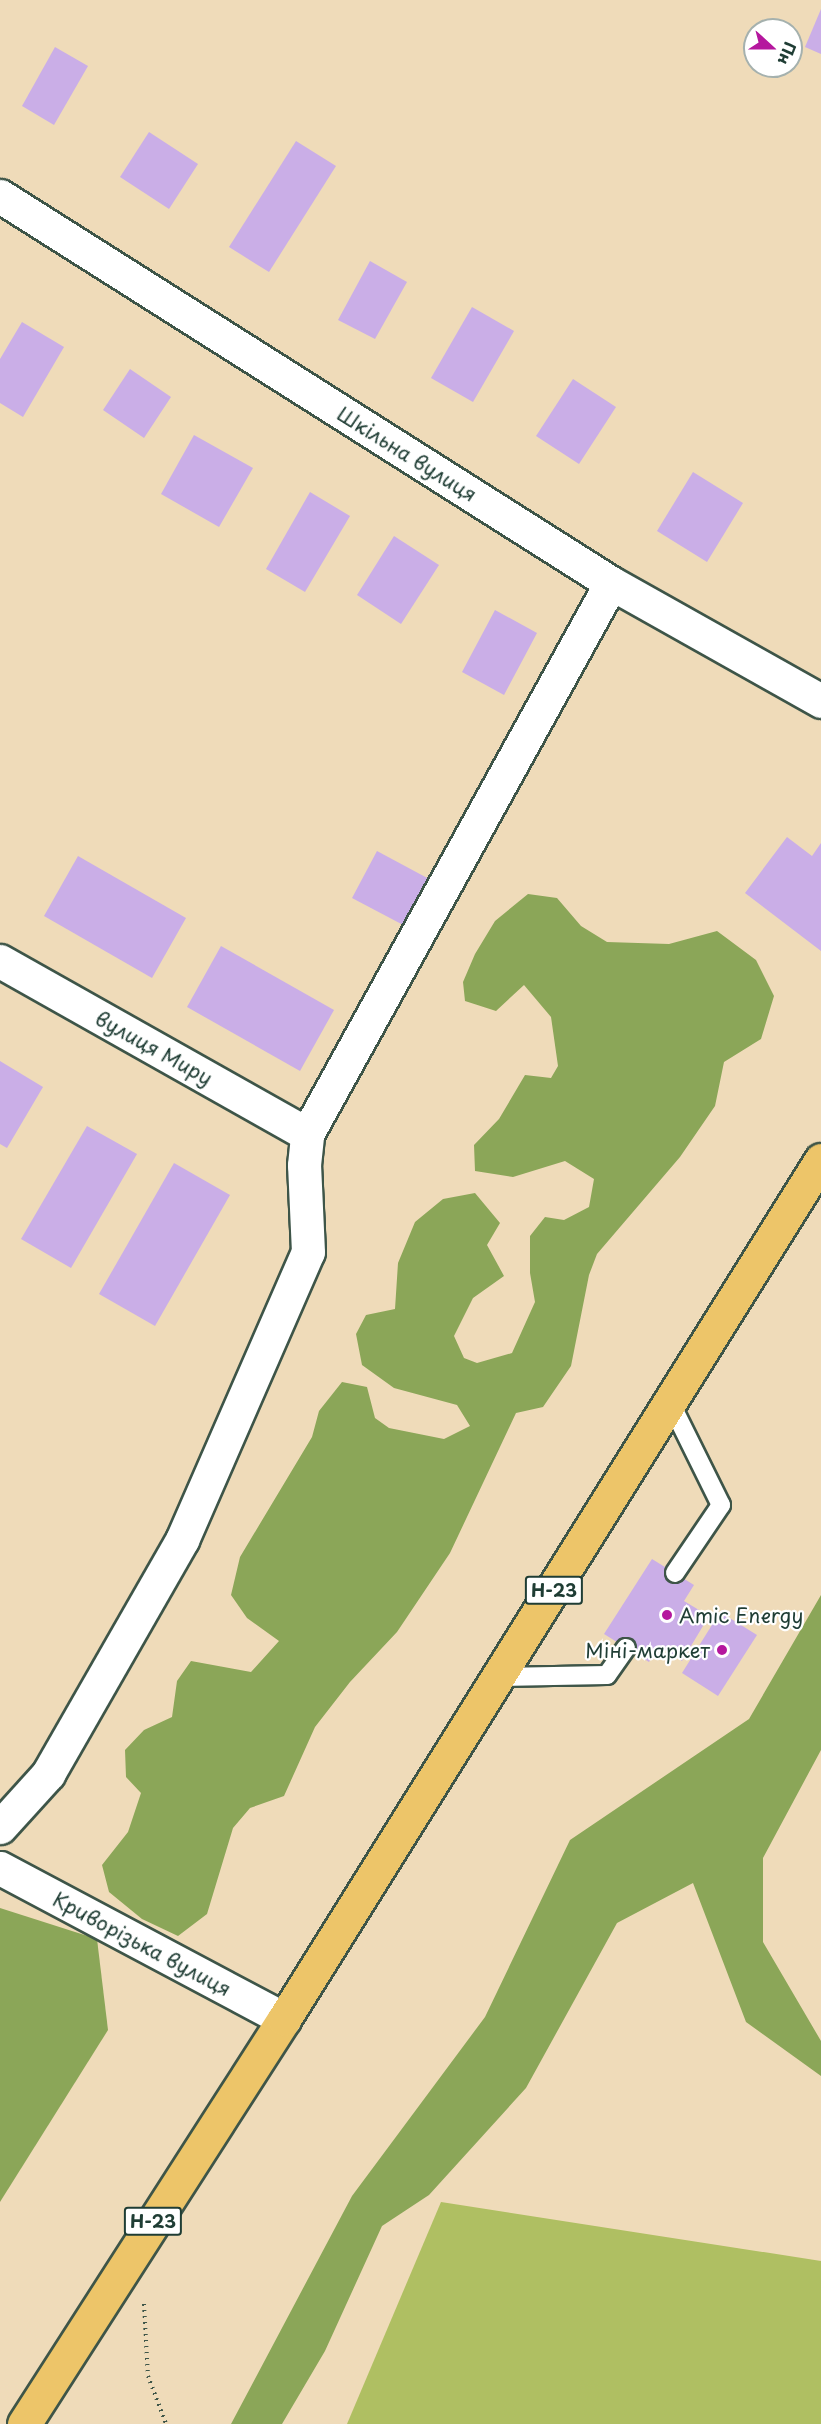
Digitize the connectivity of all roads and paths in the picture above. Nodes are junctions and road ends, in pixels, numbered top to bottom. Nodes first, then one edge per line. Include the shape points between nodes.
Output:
1 (0, 196) edge
2 (611, 583) junction
3 (821, 701) edge
4 (0, 961) edge
5 (308, 1134) junction
6 (821, 1160) edge
7 (670, 1402) junction
8 (675, 1573) dead end
9 (626, 1648) dead end
10 (500, 1677) junction
11 (0, 1827) edge
12 (0, 1868) edge
13 (284, 2019) junction
14 (144, 2297) dead end
15 (24, 2424) edge
16 (166, 2424) edge

1 - 2 street, Шкільна вулиця
2 - 3 street, Шкільна вулиця
2 - 5 street
4 - 5 street, вулиця Миру
5 - 11 street via 304,1164 308,1252 183,1540 48,1774
6 - 7 main road, Н-23
7 - 8 lane via 721,1505
7 - 10 main road, Н-23
9 - 10 lane via 607,1675
10 - 13 main road, Н-23
12 - 13 street, Криворізька вулиця
13 - 15 main road, Н-23
14 - 16 path via 148,2376

